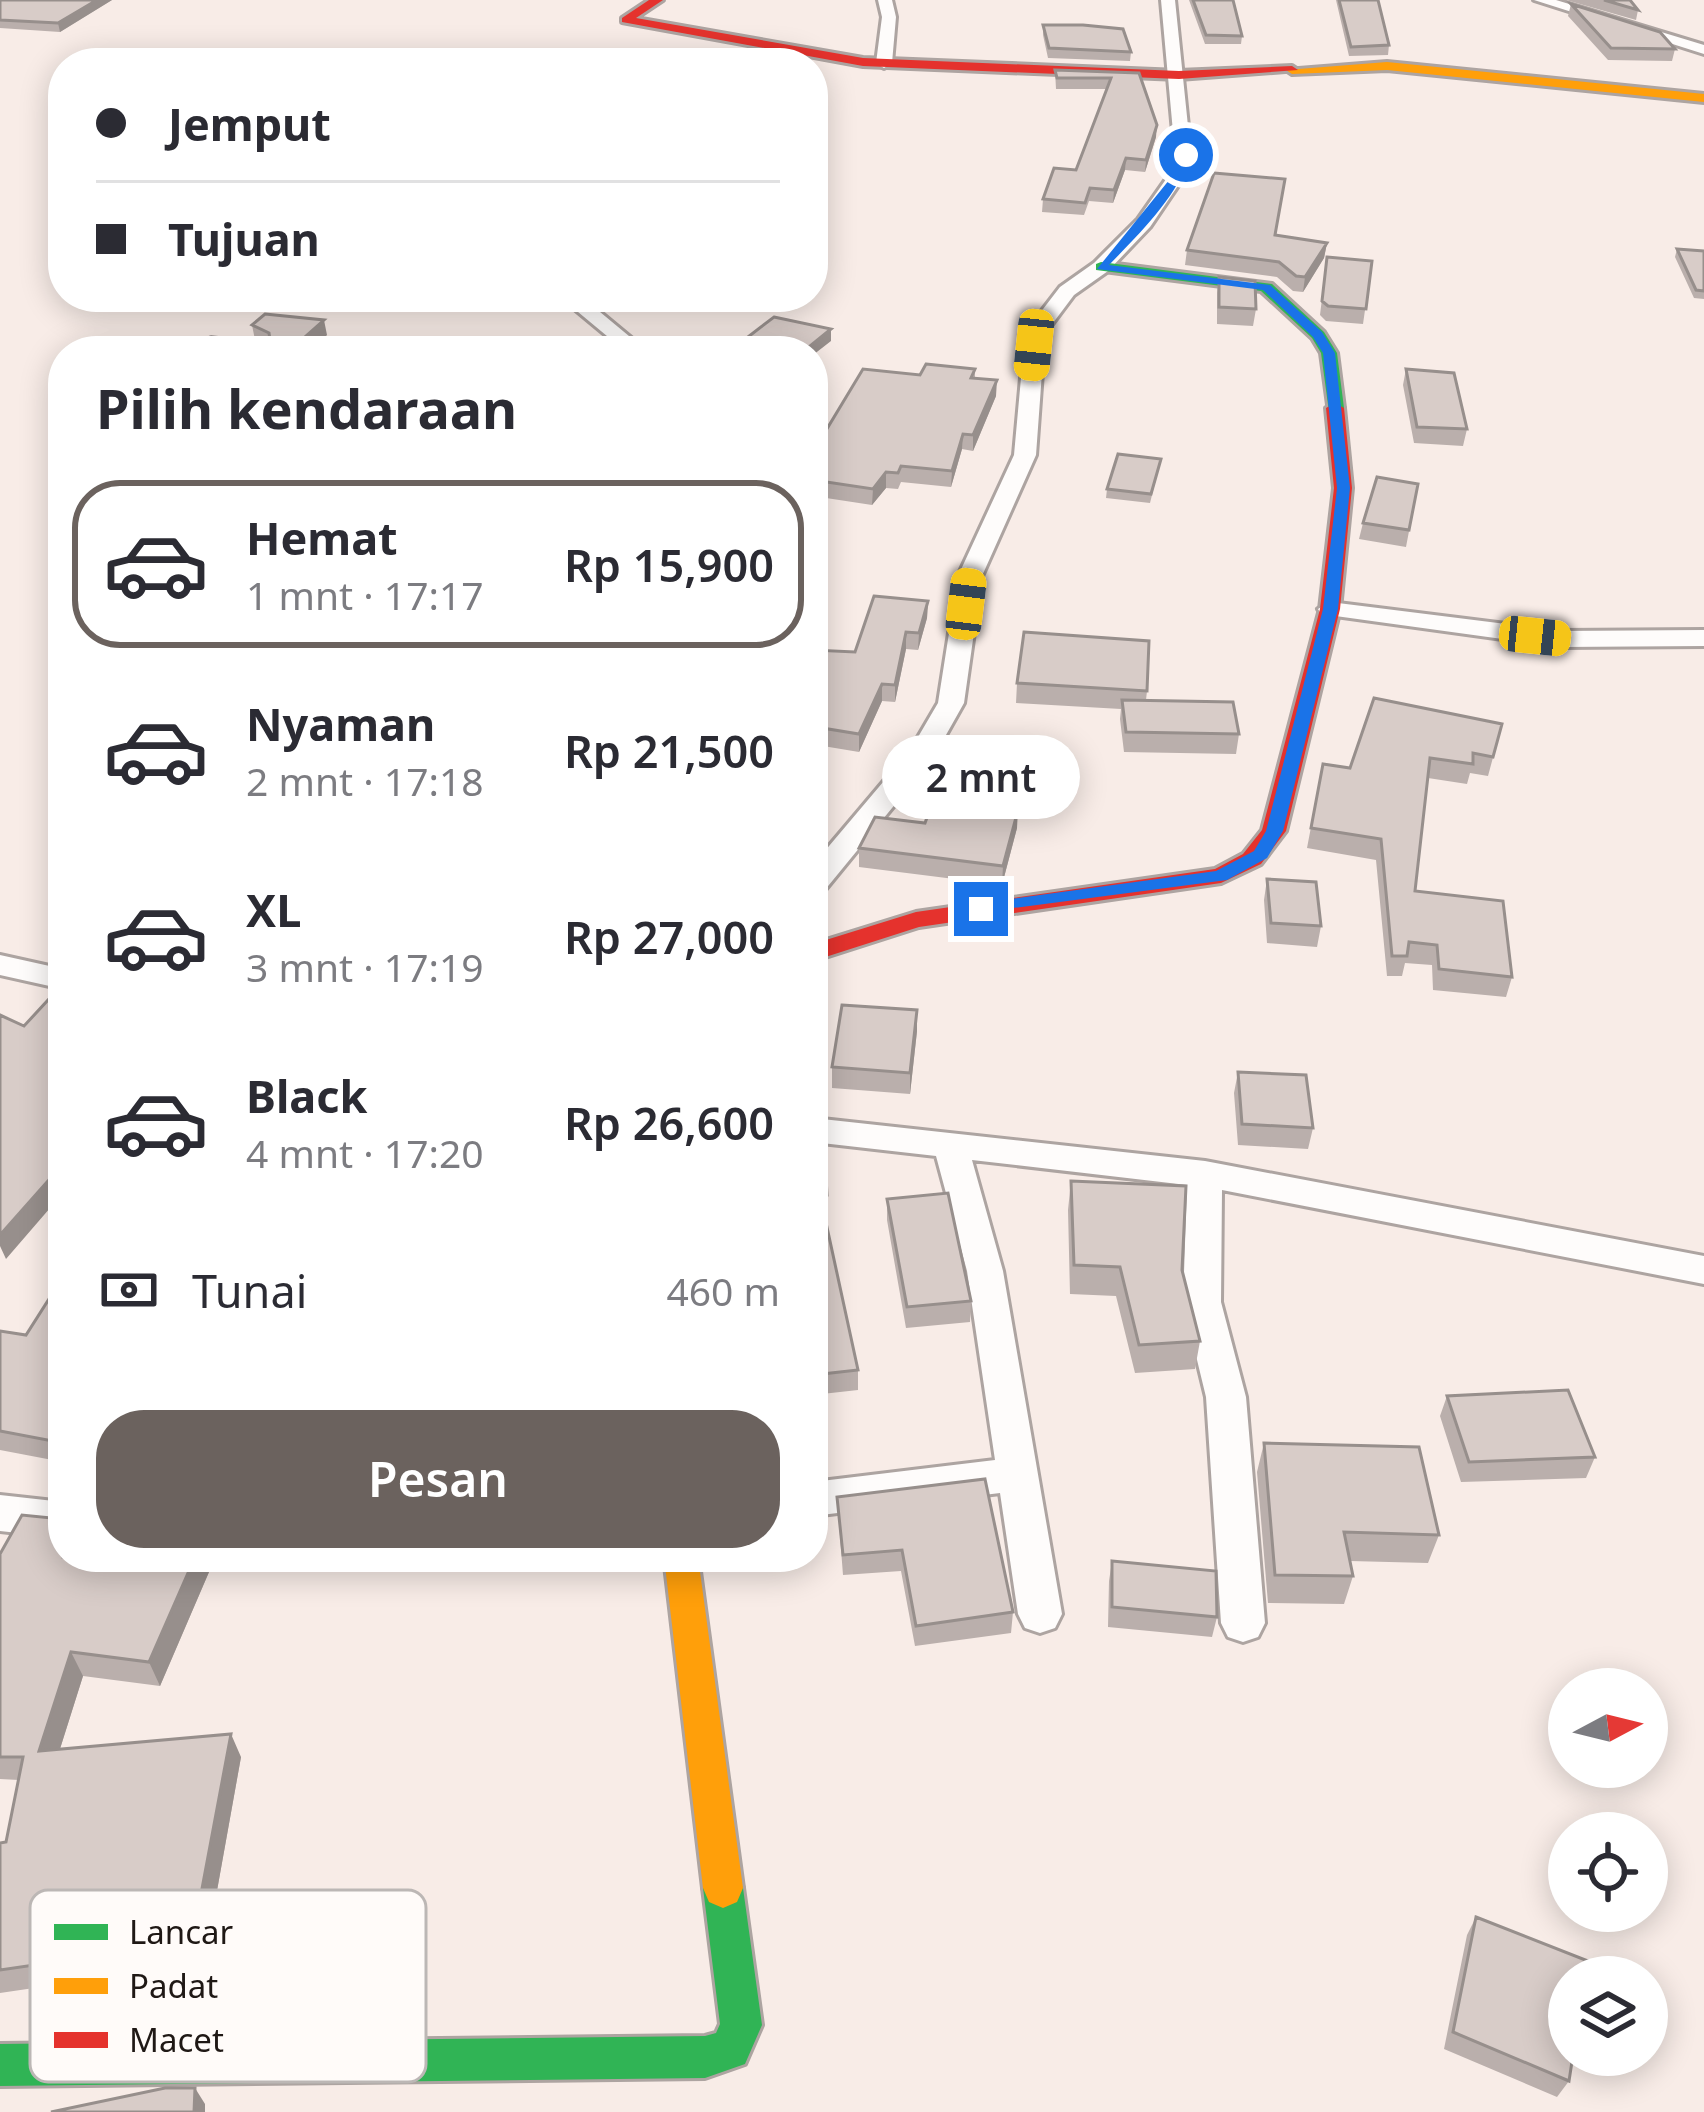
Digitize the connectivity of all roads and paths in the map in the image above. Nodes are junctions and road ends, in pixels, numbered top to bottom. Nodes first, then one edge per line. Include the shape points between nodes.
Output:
1 (657, 0) edge
2 (885, 0) edge
3 (1168, 0) edge
4 (1541, 0) edge
5 (794, 48) edge
6 (1704, 50) edge
7 (828, 54) edge
8 (884, 63) junction
9 (1179, 75) junction
10 (1704, 98) edge
11 (1101, 267) junction
12 (589, 312) edge
13 (618, 336) edge
14 (1330, 609) junction
15 (1704, 638) edge
16 (828, 866) edge
17 (828, 948) edge
18 (0, 965) edge
19 (48, 976) edge
20 (828, 1132) edge
21 (950, 1146) junction
22 (1205, 1174) junction
23 (1704, 1270) edge
24 (1020, 1474) junction
25 (828, 1497) edge
26 (0, 1514) edge
27 (48, 1519) edge
28 (683, 1572) edge
29 (1040, 1613) dead end
30 (1243, 1623) dead end
31 (426, 2060) edge
32 (0, 2065) edge
33 (30, 2065) edge

1 - 5 street via 626,20
2 - 8 street
3 - 9 street
4 - 6 street
7 - 8 street
8 - 9 street
9 - 10 street via 1387,66
9 - 11 street via 1184,165
11 - 14 street via 1266,287 1324,343 1343,488
11 - 16 street via 1048,311 1034,345 1025,455 970,576 946,714
12 - 13 street
14 - 15 street via 1561,639
14 - 17 street via 1274,831 1244,868 916,920
18 - 19 street
20 - 21 street
21 - 22 street
21 - 24 street via 985,1271
22 - 23 street
22 - 30 street via 1202,1302 1226,1396
24 - 25 street
24 - 29 street
26 - 27 street
28 - 31 street via 741,2025 730,2049 705,2057
32 - 33 street

